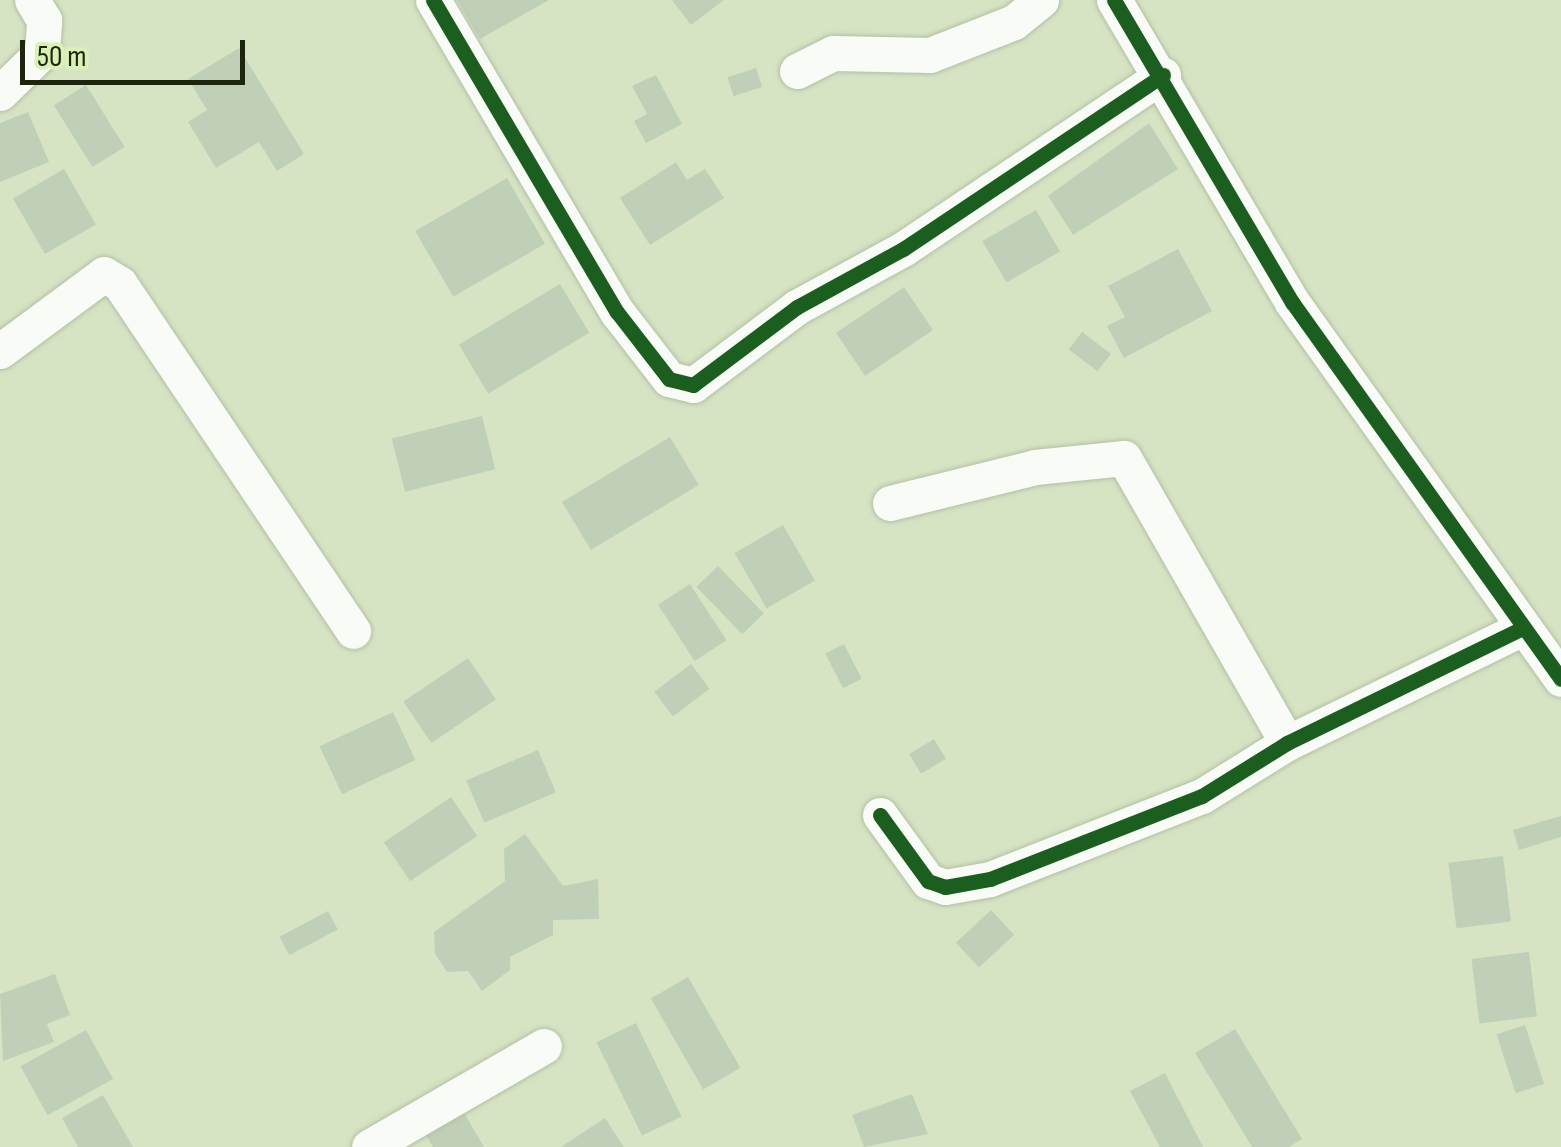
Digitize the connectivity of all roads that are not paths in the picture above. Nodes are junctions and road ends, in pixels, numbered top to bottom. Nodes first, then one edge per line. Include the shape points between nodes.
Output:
1 (32, 0) edge
2 (432, 0) edge
3 (1041, 0) edge
4 (1114, 0) edge
5 (796, 71) dead end
6 (1163, 75) junction
7 (0, 92) edge
8 (0, 351) edge
9 (890, 503) dead end
10 (1519, 630) junction
11 (353, 632) dead end
12 (1561, 679) edge
13 (1288, 743) junction
14 (880, 816) dead end
15 (544, 1046) dead end
16 (369, 1147) edge

1 - 7 street via 44,20 42,52
2 - 6 street via 477,63 617,312 668,379 693,385 796,307 903,249
3 - 5 street via 1014,22 930,55 833,53
4 - 6 street
6 - 10 street via 1292,302
8 - 11 street via 104,274 120,284
9 - 13 street via 1034,467 1124,458
10 - 12 street
10 - 13 street
13 - 14 street via 1202,796 965,885 928,881
15 - 16 street

